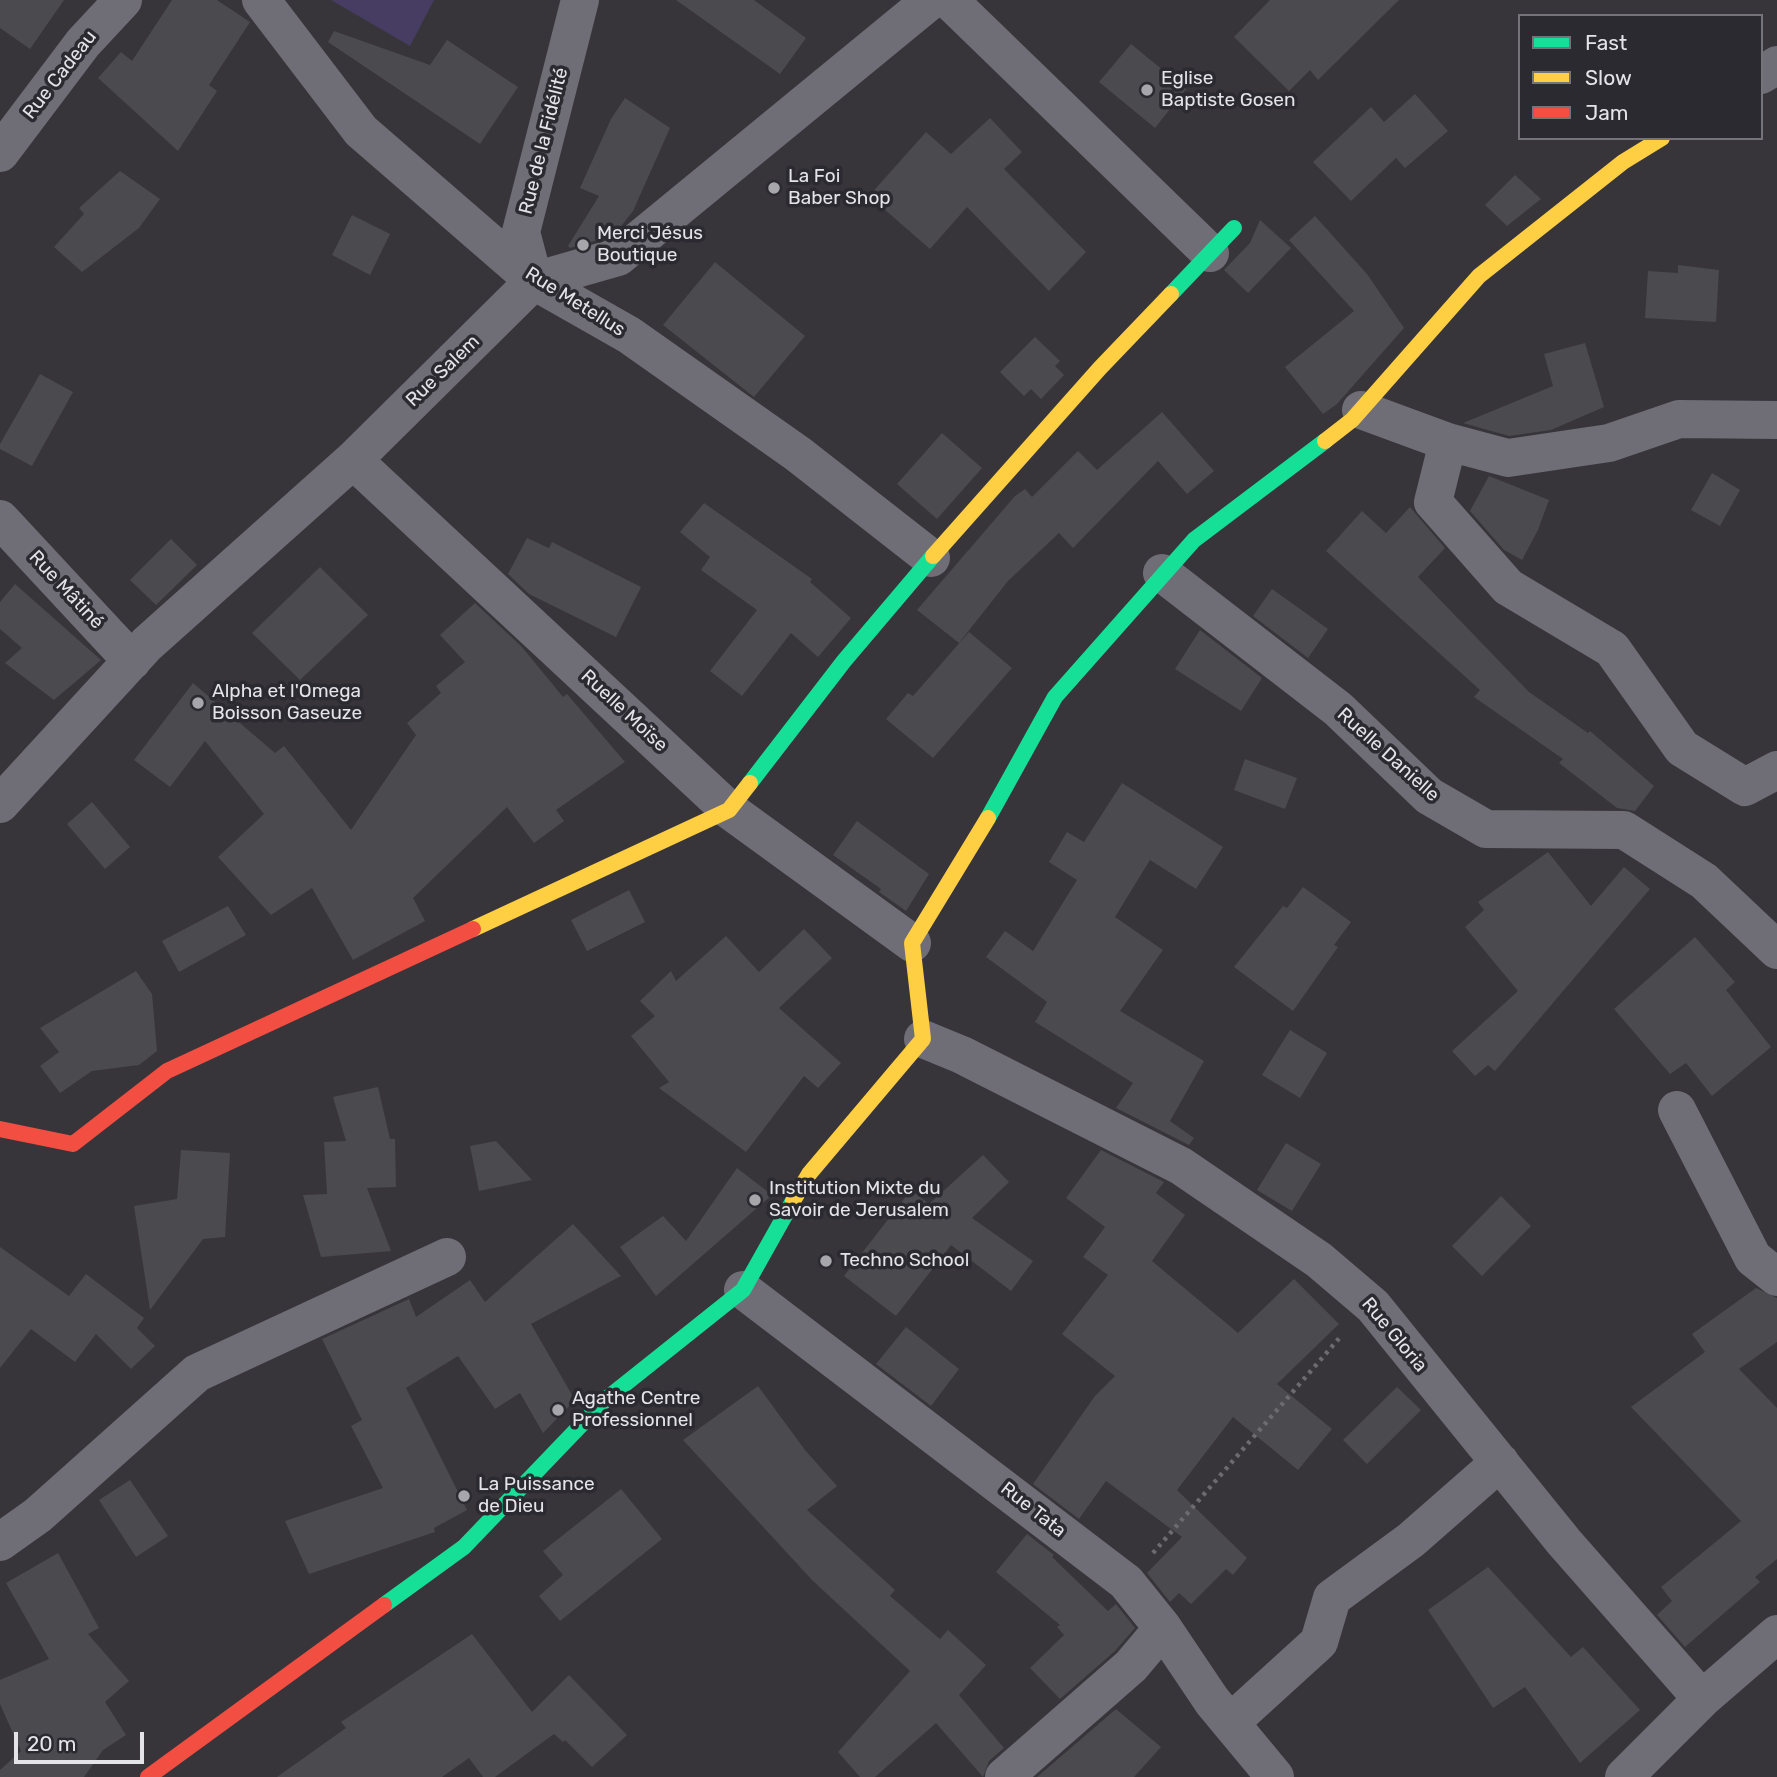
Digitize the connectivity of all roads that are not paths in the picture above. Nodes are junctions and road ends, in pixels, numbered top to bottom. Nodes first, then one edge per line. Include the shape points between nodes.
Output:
1 (122, 0) edge
2 (261, 0) edge
3 (580, 0) edge
4 (931, 0) edge
5 (949, 0) edge
6 (1659, 140) edge
7 (0, 153) edge
8 (1222, 240) joint
9 (534, 281) junction
10 (1361, 410) junction
11 (1777, 420) edge
12 (1448, 442) junction
13 (353, 460) junction
14 (0, 519) edge
15 (931, 558) junction
16 (1162, 573) junction
17 (132, 661) junction
18 (1777, 770) edge
19 (0, 804) edge
20 (729, 810) junction
21 (912, 943) junction
22 (1777, 950) edge
23 (923, 1039) junction
24 (1677, 1110) dead end
25 (0, 1129) edge
26 (447, 1257) dead end
27 (1777, 1277) edge
28 (743, 1290) junction
29 (1500, 1462) junction
30 (0, 1542) edge
31 (1163, 1628) junction
32 (1777, 1634) edge
33 (1703, 1699) junction
34 (1230, 1724) junction
35 (163, 1773) edge
36 (1004, 1777) edge
37 (1275, 1777) edge
38 (1624, 1777) edge

1 - 7 street, Rue Cadeau via 83,43
2 - 9 street, Rue Metellus via 361,131
3 - 9 street, Rue de la Fidélité via 521,232
4 - 9 street, Rue Salem via 618,257
5 - 8 street
6 - 10 street via 1623,162 1479,275
8 - 15 street via 1100,368
9 - 13 street, Rue Salem
9 - 15 street, Rue Metellus via 640,343 798,454
10 - 12 street
10 - 16 street via 1194,540
11 - 12 street via 1679,419 1609,443 1508,458
12 - 18 street via 1433,502 1508,586 1612,649 1682,748 1745,787
13 - 17 street, Rue Salem
13 - 20 street, Ruelle Moïse
14 - 17 street, Rue Mâtiné
15 - 20 street
16 - 21 street via 1055,697 983,828
16 - 22 street, Ruelle Danielle via 1338,709 1429,796 1486,829 1624,830 1704,881
17 - 19 street, Rue Salem
20 - 21 street, Ruelle Moïse
20 - 25 street via 167,1071 73,1144
21 - 23 street
23 - 28 street via 809,1174
23 - 29 street, Rue Gloria via 1181,1166 1319,1260 1373,1306
24 - 27 street via 1753,1258
26 - 30 street via 197,1373 38,1515
28 - 31 street, Rue Tata via 1126,1582
28 - 35 street via 605,1400 464,1547
29 - 33 street, Rue Gloria
29 - 34 street via 1411,1540 1332,1598 1319,1642
31 - 34 street, Rue Tata
31 - 36 street via 1131,1666
32 - 33 street
33 - 38 street
34 - 37 street, Rue Tata

